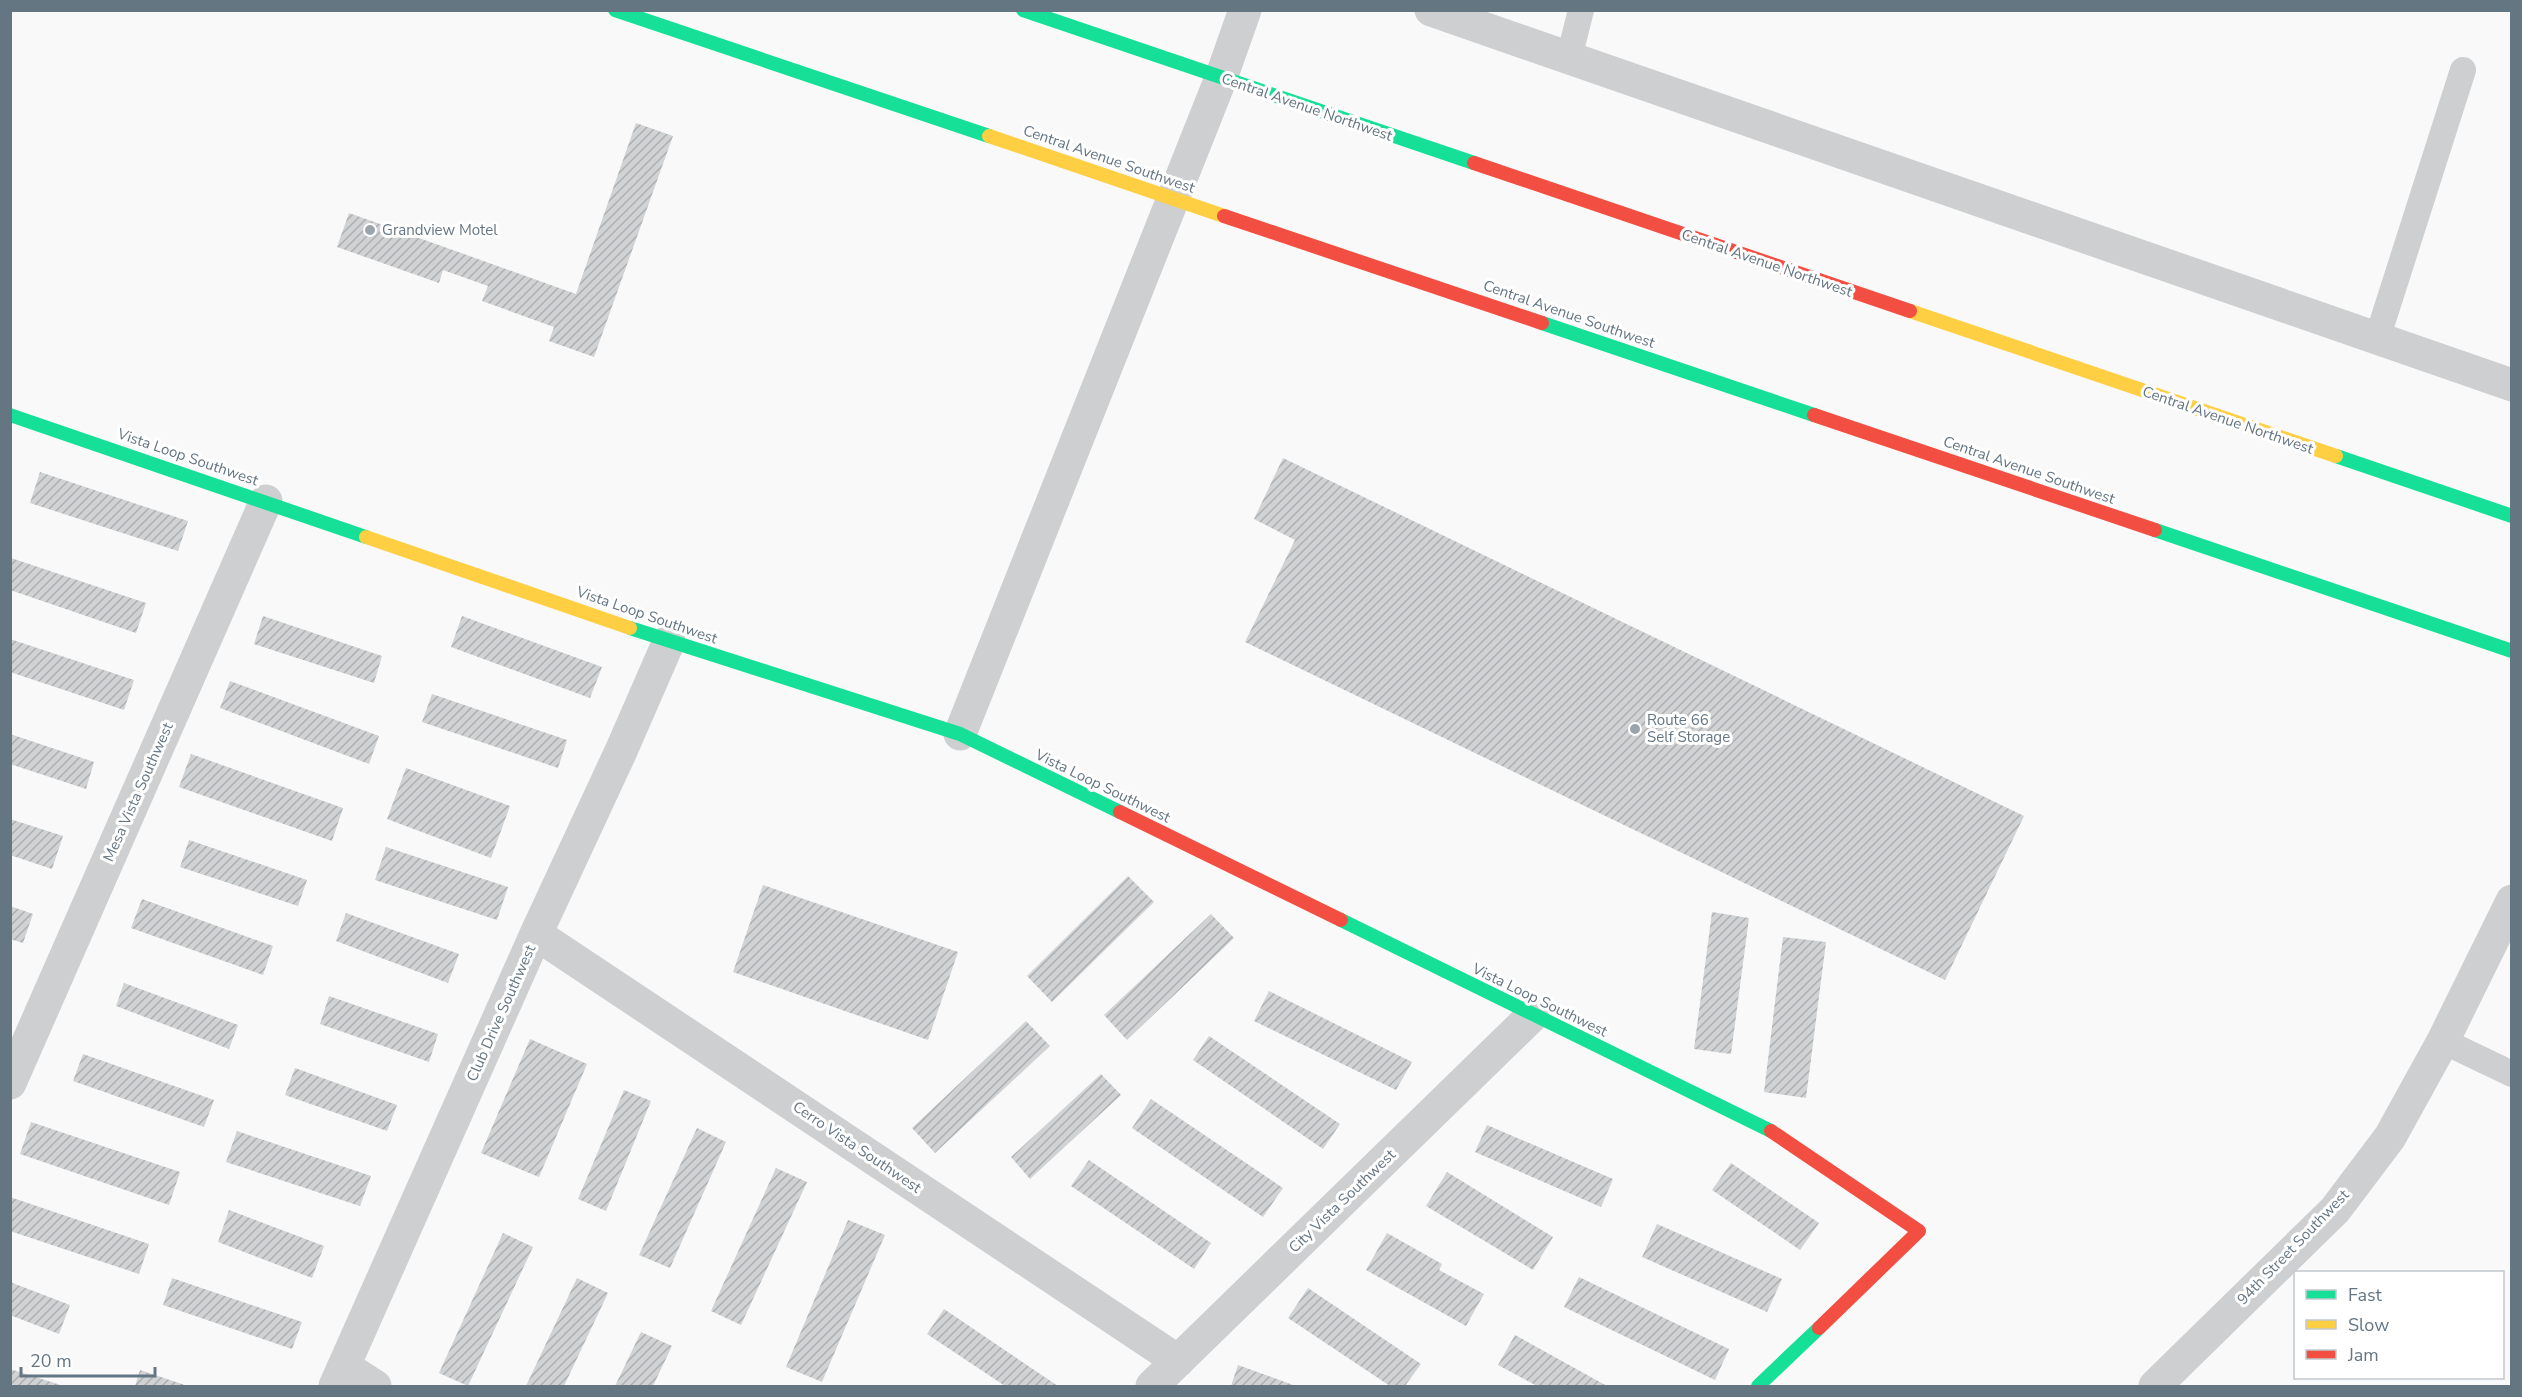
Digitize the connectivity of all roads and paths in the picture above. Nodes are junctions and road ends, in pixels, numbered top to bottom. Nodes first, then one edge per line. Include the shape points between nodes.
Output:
1 (615, 10) edge
2 (1023, 10) edge
3 (1245, 10) edge
4 (1431, 10) edge
5 (1581, 10) edge
6 (1569, 58) junction
7 (2463, 70) dead end
8 (1221, 78) junction
9 (1173, 198) junction
10 (2377, 339) junction
11 (2511, 385) edge
12 (10, 415) edge
13 (266, 501) junction
14 (2511, 516) edge
15 (669, 641) junction
16 (2511, 651) edge
17 (960, 734) junction
18 (2511, 901) edge
19 (536, 934) junction
20 (1533, 1015) junction
21 (2443, 1041) junction
22 (2511, 1074) edge
23 (10, 1083) edge
24 (1178, 1361) junction
25 (340, 1376) edge
26 (375, 1386) edge
27 (1152, 1386) edge
28 (1758, 1386) edge
29 (2155, 1386) edge

1 - 9 main road, Central Avenue Southwest
2 - 8 main road, Central Avenue Northwest
3 - 8 street
4 - 6 street
5 - 6 lane
6 - 10 street
7 - 10 lane
8 - 9 street
8 - 14 main road, Central Avenue Northwest
9 - 16 main road, Central Avenue Southwest
9 - 17 street
10 - 11 street
12 - 13 main road, Vista Loop Southwest
13 - 15 main road, Vista Loop Southwest
13 - 23 street, Mesa Vista Southwest
15 - 17 main road, Vista Loop Southwest
15 - 19 street, Club Drive Southwest
17 - 20 main road, Vista Loop Southwest
18 - 21 street, 94th Street Southwest
19 - 24 street, Cerro Vista Southwest
19 - 25 street, Club Drive Southwest
20 - 24 street, City Vista Southwest
20 - 28 main road, Vista Loop Southwest via 1779,1135 1919,1231
21 - 22 lane
21 - 29 street, 94th Street Southwest via 2390,1137 2335,1209
24 - 27 street, City Vista Southwest
25 - 26 street

